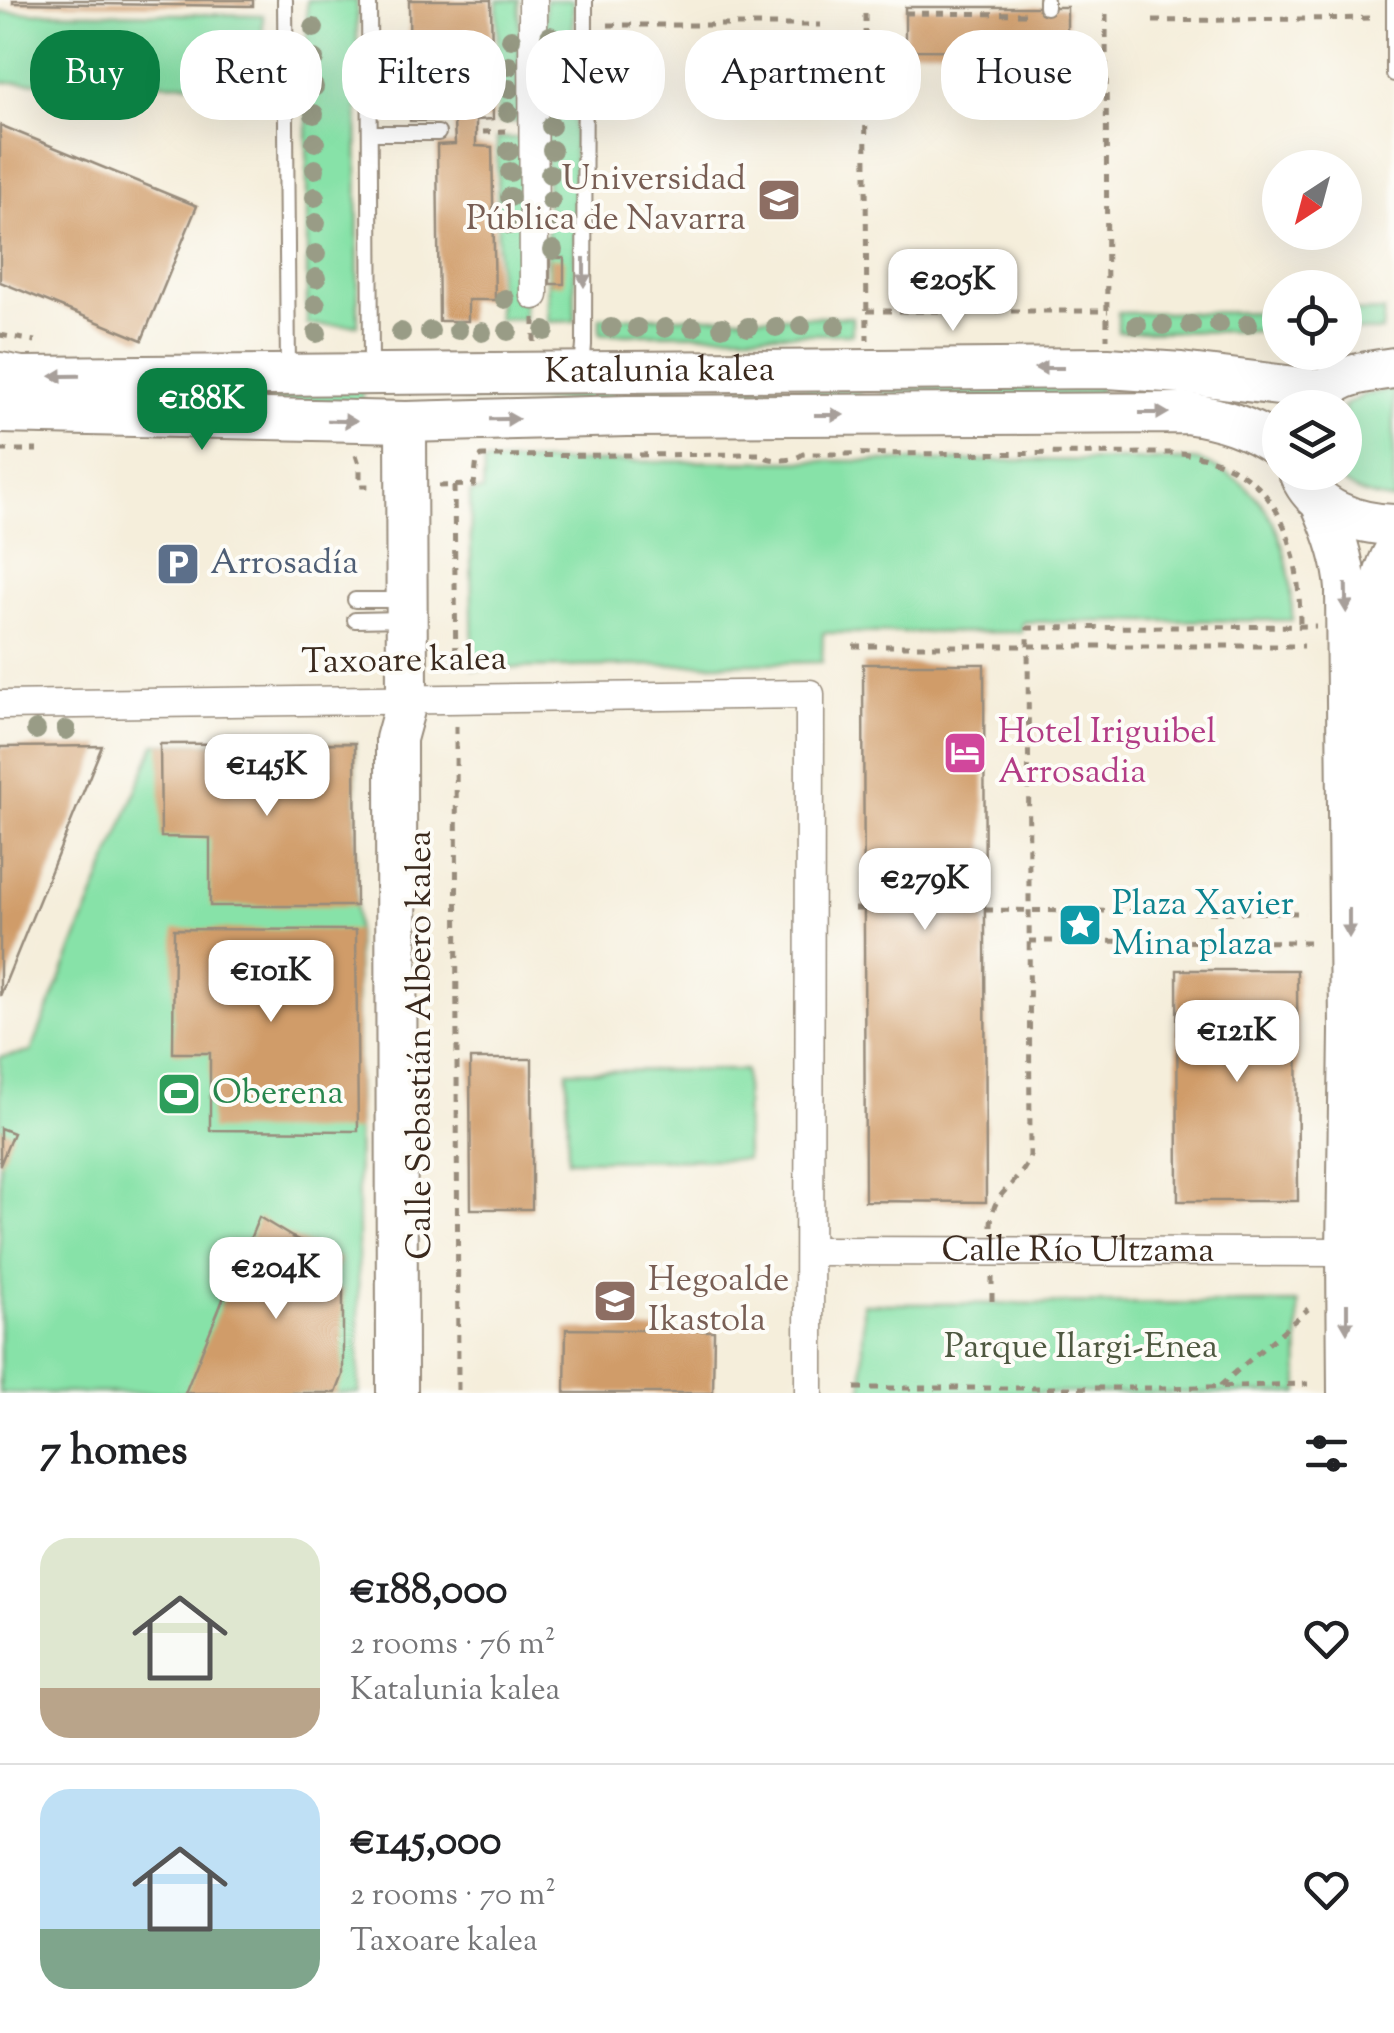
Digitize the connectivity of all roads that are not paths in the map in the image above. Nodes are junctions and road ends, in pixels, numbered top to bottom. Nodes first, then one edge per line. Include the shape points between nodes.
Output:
1 (285, 0) edge
2 (369, 0) edge
3 (533, 0) edge
4 (585, 0) edge
5 (1394, 0) edge
6 (1394, 18) edge
7 (1394, 74) edge
8 (370, 133) junction
9 (438, 133) dead end
10 (534, 308) road end
11 (1394, 368) edge
12 (371, 372) junction
13 (582, 372) junction
14 (0, 373) edge
15 (288, 373) junction
16 (1266, 390) edge
17 (1329, 390) edge
18 (0, 413) edge
19 (406, 422) junction
20 (1262, 435) edge
21 (1308, 490) edge
22 (1322, 505) junction
23 (1394, 525) edge
24 (1394, 552) edge
25 (355, 600) dead end
26 (407, 609) junction
27 (1372, 618) edge
28 (354, 620) dead end
29 (407, 699) junction
30 (0, 704) edge
31 (1375, 935) edge
32 (810, 1251) junction
33 (1375, 1252) edge
34 (398, 1393) edge
35 (423, 1393) edge
36 (809, 1393) edge
37 (1348, 1393) edge
38 (1383, 1393) edge

1 - 15 lane
2 - 8 lane
3 - 10 street
4 -> 13 lane
5 - 6 lane
6 - 7 lane
8 - 9 lane
8 - 12 lane
11 - 17 street via 1358,373
12 - 13 street, Katalunia kalea
12 - 15 street, Katalunia kalea
16 -> 13 street, Katalunia kalea via 1108,368
15 -> 14 street, Katalunia kalea
18 -> 19 street, Katalunia kalea
19 -> 20 street, Katalunia kalea via 1186,413
19 - 26 street, Calle Sebastián Albero kalea
21 - 22 street
22 - 23 street
22 -> 27 street via 1344,570
24 - 27 street
25 - 26 lane
26 - 28 lane
26 - 29 street, Calle Sebastián Albero kalea
27 - 31 street via 1381,706
29 - 30 street, Taxoare kalea
29 - 32 street, Taxoare kalea via 810,694
29 - 34 street, Calle Sebastián Albero kalea via 396,739
29 - 35 street, Calle Sebastián Albero kalea via 420,739
31 - 33 street
32 - 33 street, Calle Río Ultzama
32 - 36 street
33 -> 37 street
33 - 38 street

